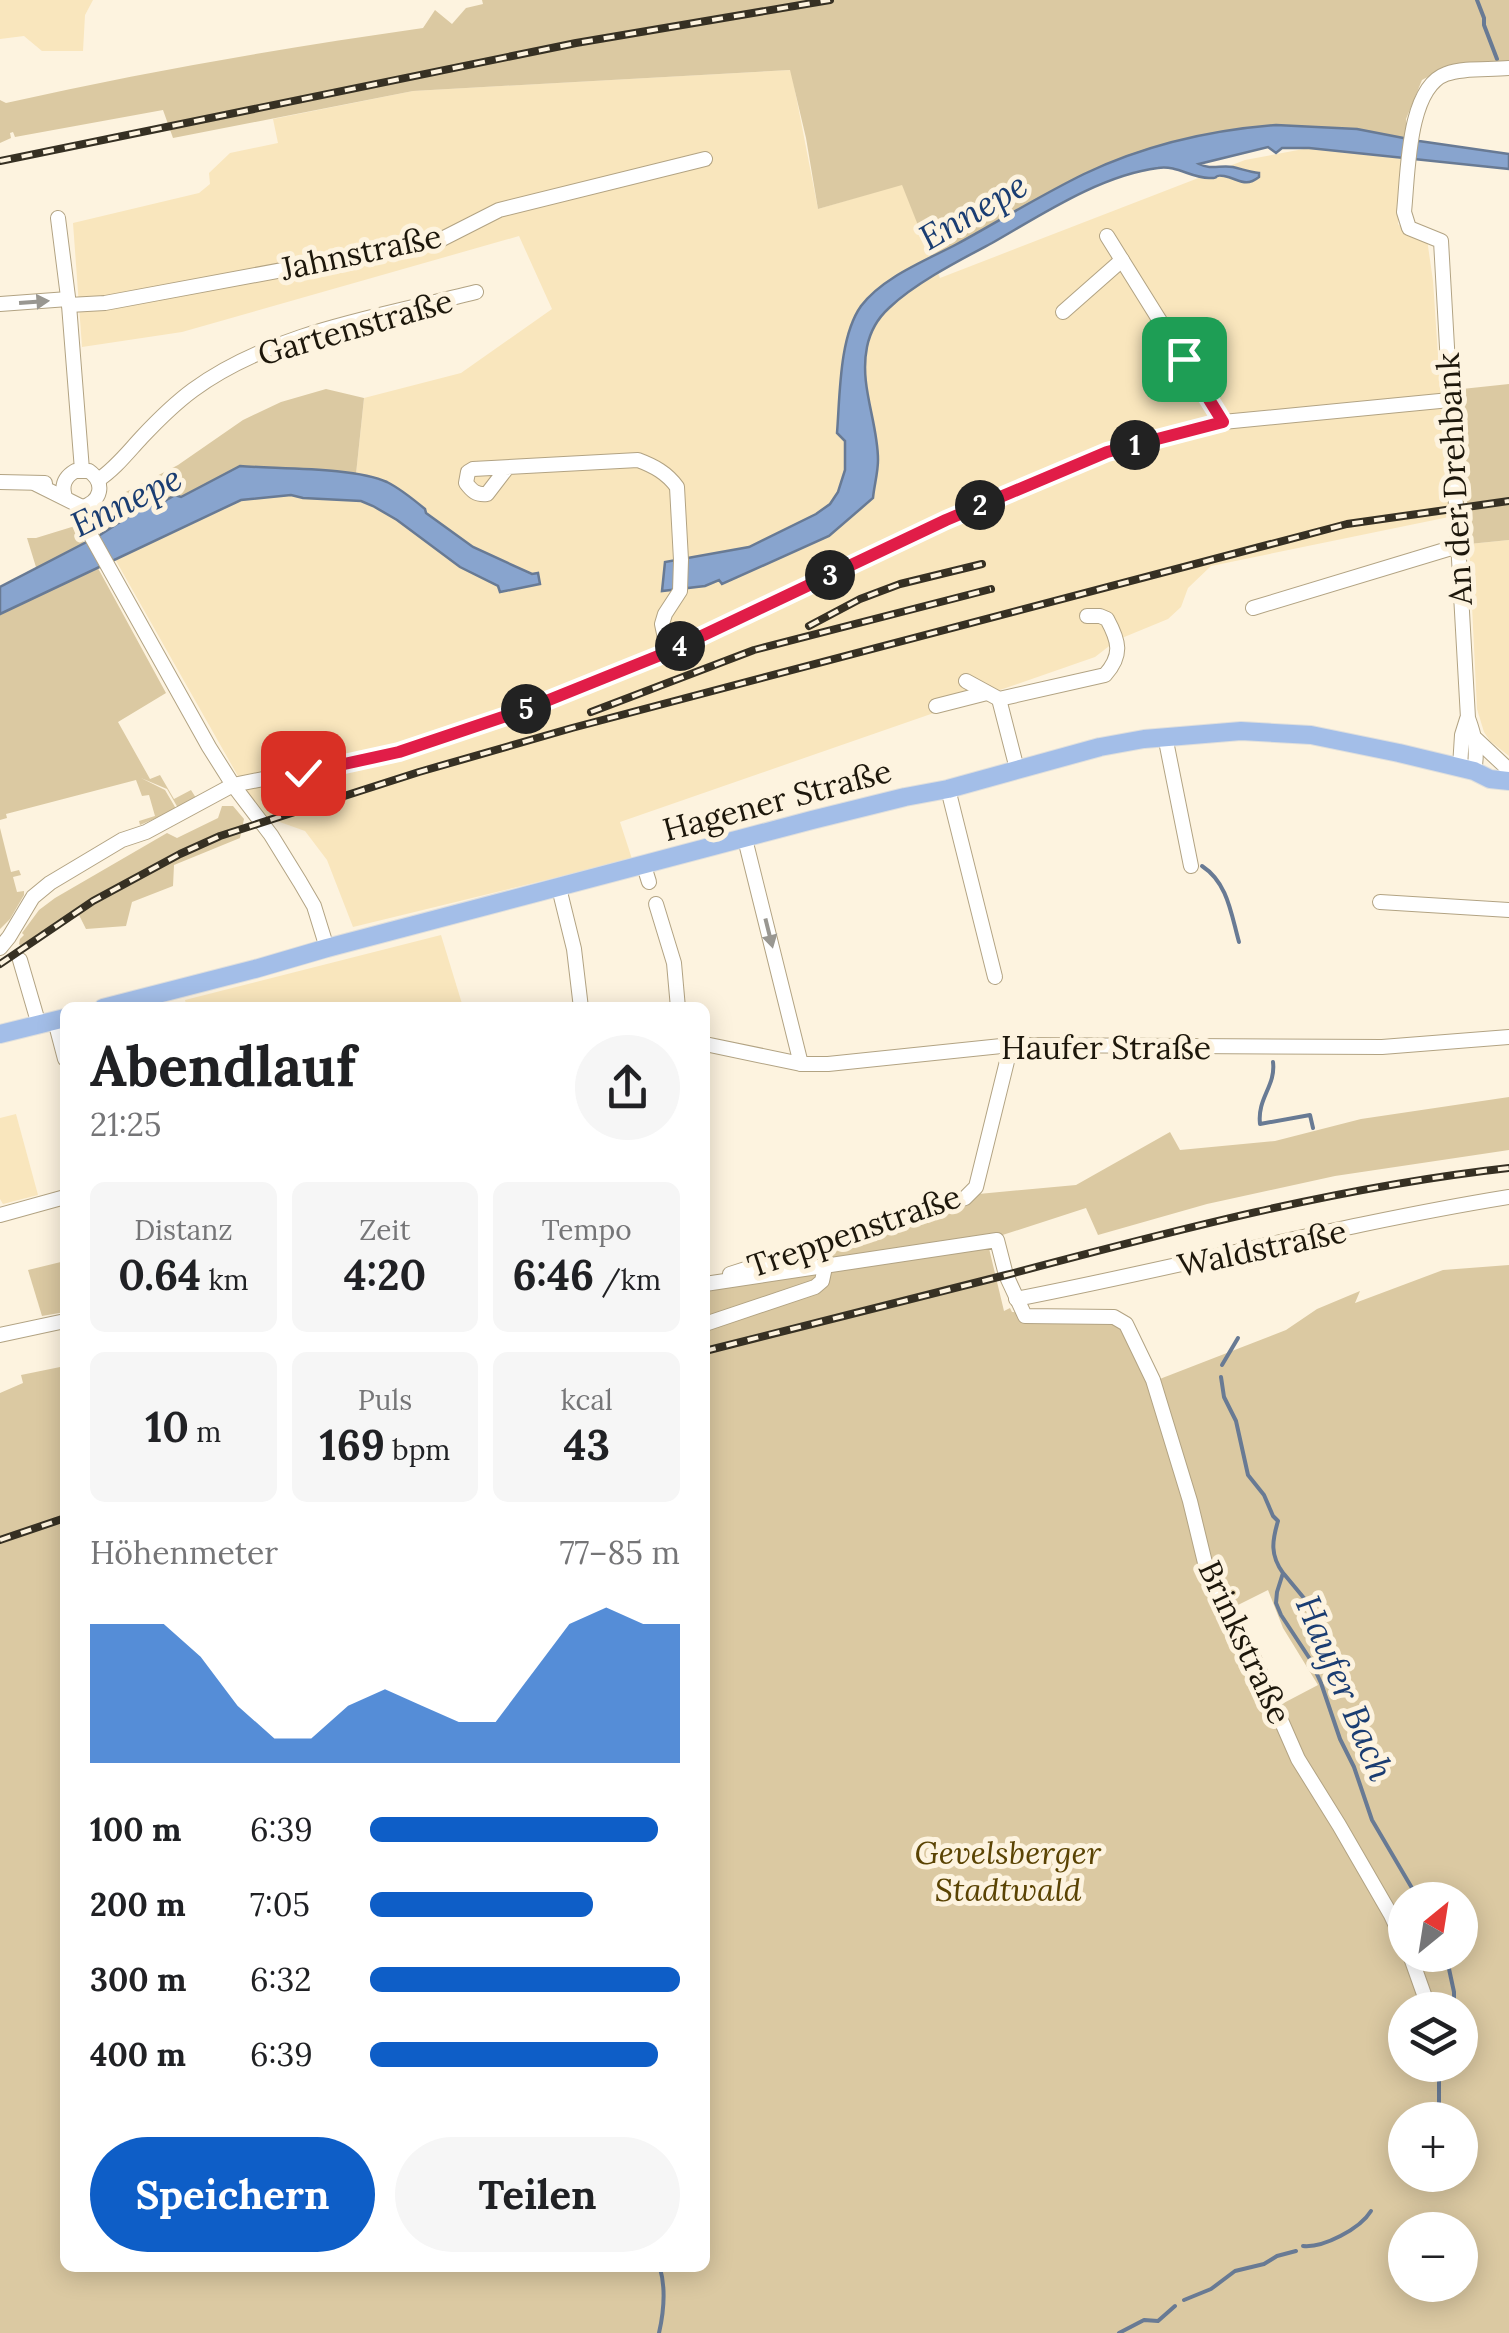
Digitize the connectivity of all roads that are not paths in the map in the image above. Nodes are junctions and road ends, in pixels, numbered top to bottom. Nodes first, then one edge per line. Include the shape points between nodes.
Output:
1 (1509, 68) edge
2 (704, 159) dead end
3 (58, 218) dead end
4 (1107, 236) dead end
5 (1122, 260) junction
6 (476, 292) dead end
7 (68, 302) junction
8 (0, 304) edge
9 (1062, 312) dead end
10 (1450, 400) junction
11 (1223, 422) junction
12 (507, 468) dead end
13 (82, 470) junction
14 (65, 480) junction
15 (98, 480) junction
16 (0, 482) edge
17 (36, 484) junction
18 (66, 496) junction
19 (82, 506) junction
20 (1458, 546) junction
21 (1254, 608) dead end
22 (1087, 616) dead end
23 (668, 652) junction
24 (966, 681) dead end
25 (993, 696) junction
26 (936, 706) dead end
27 (1468, 718) junction
28 (1165, 736) junction
29 (1476, 738) junction
30 (1017, 769) junction
31 (1467, 769) junction
32 (1509, 776) edge
33 (234, 785) junction
34 (948, 789) junction
35 (745, 839) junction
36 (1192, 866) dead end
37 (559, 888) junction
38 (1380, 902) dead end
39 (656, 904) dead end
40 (1509, 910) edge
41 (0, 948) edge
42 (326, 948) junction
43 (20, 960) dead end
44 (996, 977) dead end
45 (127, 1002) edge
46 (580, 1002) edge
47 (677, 1002) edge
48 (53, 1021) edge
49 (0, 1034) edge
50 (1509, 1038) edge
51 (710, 1045) edge
52 (1010, 1045) junction
53 (801, 1064) junction
54 (60, 1198) edge
55 (1509, 1198) edge
56 (0, 1215) edge
57 (825, 1267) junction
58 (710, 1281) edge
59 (710, 1282) edge
60 (1016, 1299) junction
61 (60, 1322) edge
62 (710, 1322) edge
63 (0, 1334) edge
64 (1388, 1911) edge

1 - 10 street, An der Drehbank via 1451,72 1433,81 1421,99 1413,136 1404,212 1409,228 1440,241
2 - 7 street, Jahnstraße via 499,210 438,241 104,303
3 - 7 street
4 - 5 street
5 - 9 street
5 - 11 street
6 - 15 street, Gartenstraße via 302,336 236,364 174,405
8 -> 7 street, Jahnstraße
7 - 13 street
10 - 11 street
10 - 20 street, An der Drehbank
11 - 23 street via 1107,452
12 - 23 street via 638,460 670,478 678,488 682,560 680,591 662,624
13 - 14 street
13 - 15 street
14 - 17 street
14 - 18 street
15 - 19 street via 97,498
16 - 17 street
17 - 18 street
18 - 19 street
19 - 33 street via 90,534
20 - 21 street
20 - 27 street, An der Drehbank
22 - 25 street via 1107,619 1117,646 1118,658 1105,675
23 - 33 street via 399,752
24 - 25 street
25 - 26 street
25 - 30 street
27 - 29 street, An der Drehbank
27 - 31 street, An der Drehbank via 1462,735
28 - 30 main road, Hagener Straße
28 - 31 main road, Hagener Straße via 1241,730 1311,735
28 - 36 street
29 - 31 street, An der Drehbank via 1477,755
29 - 32 street, An der Drehbank
30 - 34 main road, Hagener Straße
31 - 32 main road, Hagener Straße via 1482,777
33 - 41 street via 50,883
33 - 42 street via 314,906
34 - 35 main road, Hagener Straße
34 - 44 street
35 - 37 main road, Hagener Straße via 647,874
35 -> 53 street
37 - 42 main road, Hagener Straße
37 - 46 street
38 - 40 street
39 - 47 street
42 - 45 main road, Hagener Straße
43 - 48 street
48 - 49 main road
50 - 52 street, Haufer Straße via 1382,1047
51 - 53 street, Haufer Straße
52 - 53 street, Haufer Straße
52 - 58 street, Treppenstraße via 976,1187 965,1198
54 - 56 street
55 - 60 street, Waldstraße
57 - 59 street
57 - 60 street via 997,1240
57 - 62 street via 815,1287
60 - 64 street, Brinkstraße via 1025,1316 1104,1317 1126,1324 1152,1380 1207,1571 1298,1758
61 - 63 street

